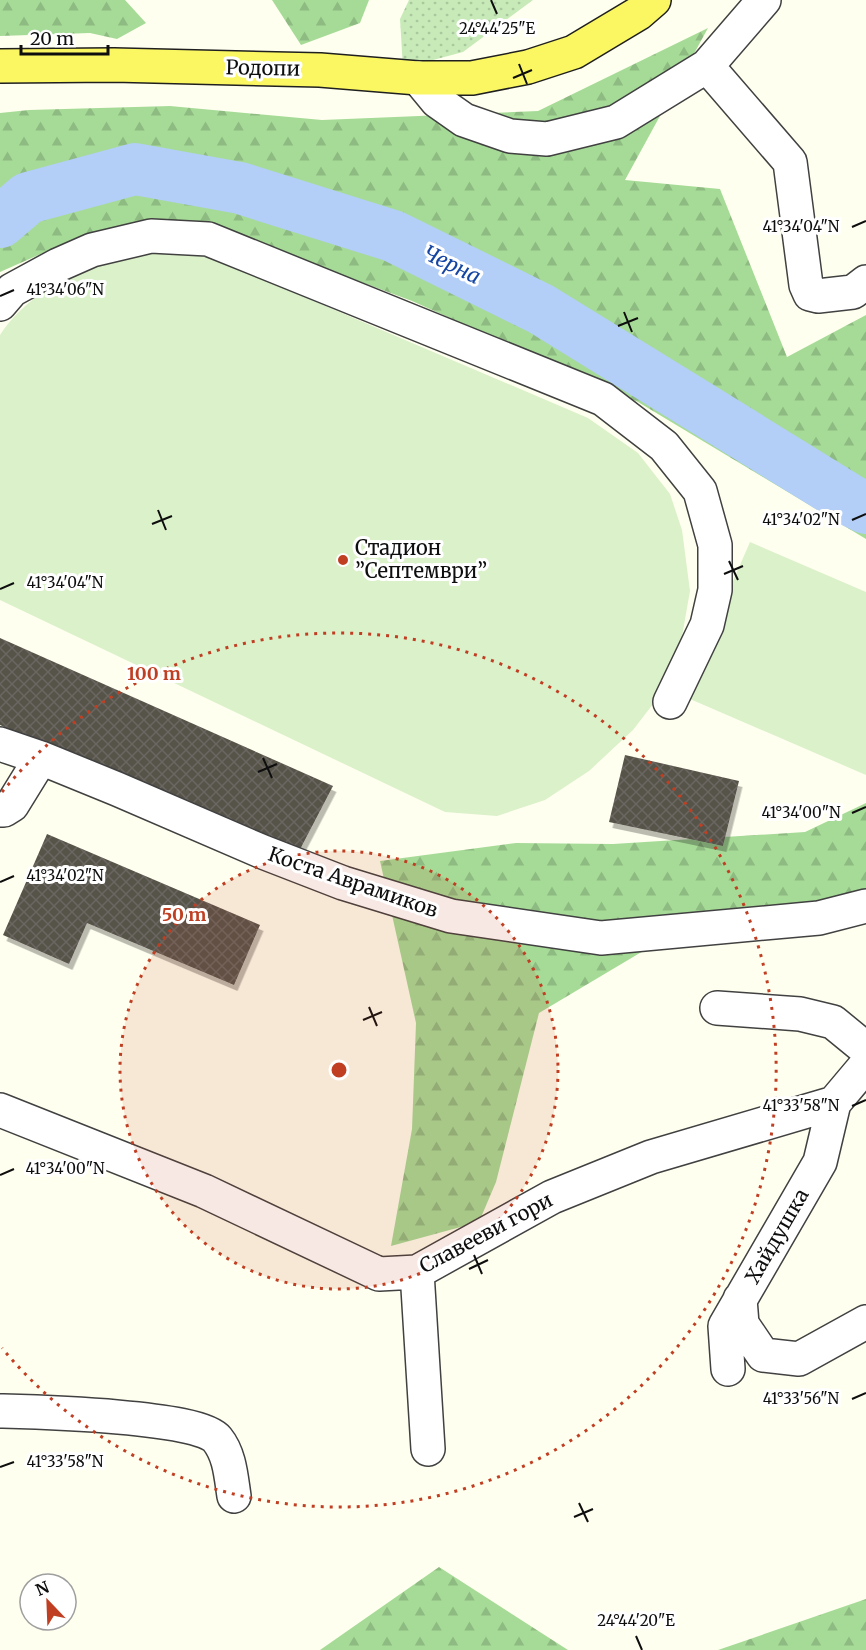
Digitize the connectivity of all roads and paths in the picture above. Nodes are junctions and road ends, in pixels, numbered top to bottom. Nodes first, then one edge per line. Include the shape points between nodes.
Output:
1 (654, 0) edge
2 (764, 0) edge
3 (0, 66) edge
4 (707, 66) junction
5 (418, 78) junction
6 (866, 282) edge
7 (0, 304) edge
8 (670, 702) dead end
9 (0, 744) edge
10 (41, 758) junction
11 (0, 810) edge
12 (866, 906) edge
13 (717, 1008) dead end
14 (866, 1049) edge
15 (866, 1065) edge
16 (834, 1103) junction
17 (0, 1110) edge
18 (417, 1272) junction
19 (740, 1299) junction
20 (866, 1322) edge
21 (728, 1369) dead end
22 (0, 1411) edge
23 (428, 1449) dead end
24 (234, 1496) dead end

1 - 5 main road, Родопи via 639,14 574,52 528,67 472,78
2 - 4 street
3 - 5 main road, Родопи via 320,70
4 - 5 street via 616,122 547,139 510,136 464,120 437,101
4 - 6 street via 790,162 810,294 853,292
7 - 8 street via 12,290 92,250 152,236 208,239 603,399 664,446 700,491 715,545 715,590 707,625
9 - 10 street, Коста Аврамиков
10 - 11 street via 12,805
10 - 12 street, Коста Аврамиков via 343,883 451,915 601,938 819,918
13 - 14 street via 800,1014 833,1022
15 - 16 street
16 - 18 street, Славееви гори via 640,1161 552,1197
16 - 19 street, Хайдушка via 820,1162
17 - 18 street, Славееви гори via 204,1191 379,1274
18 - 23 street
19 - 20 street via 742,1324 763,1354 799,1359
19 - 21 street, Хайдушка via 725,1326
22 - 24 street via 174,1423 203,1430 217,1438 228,1460

